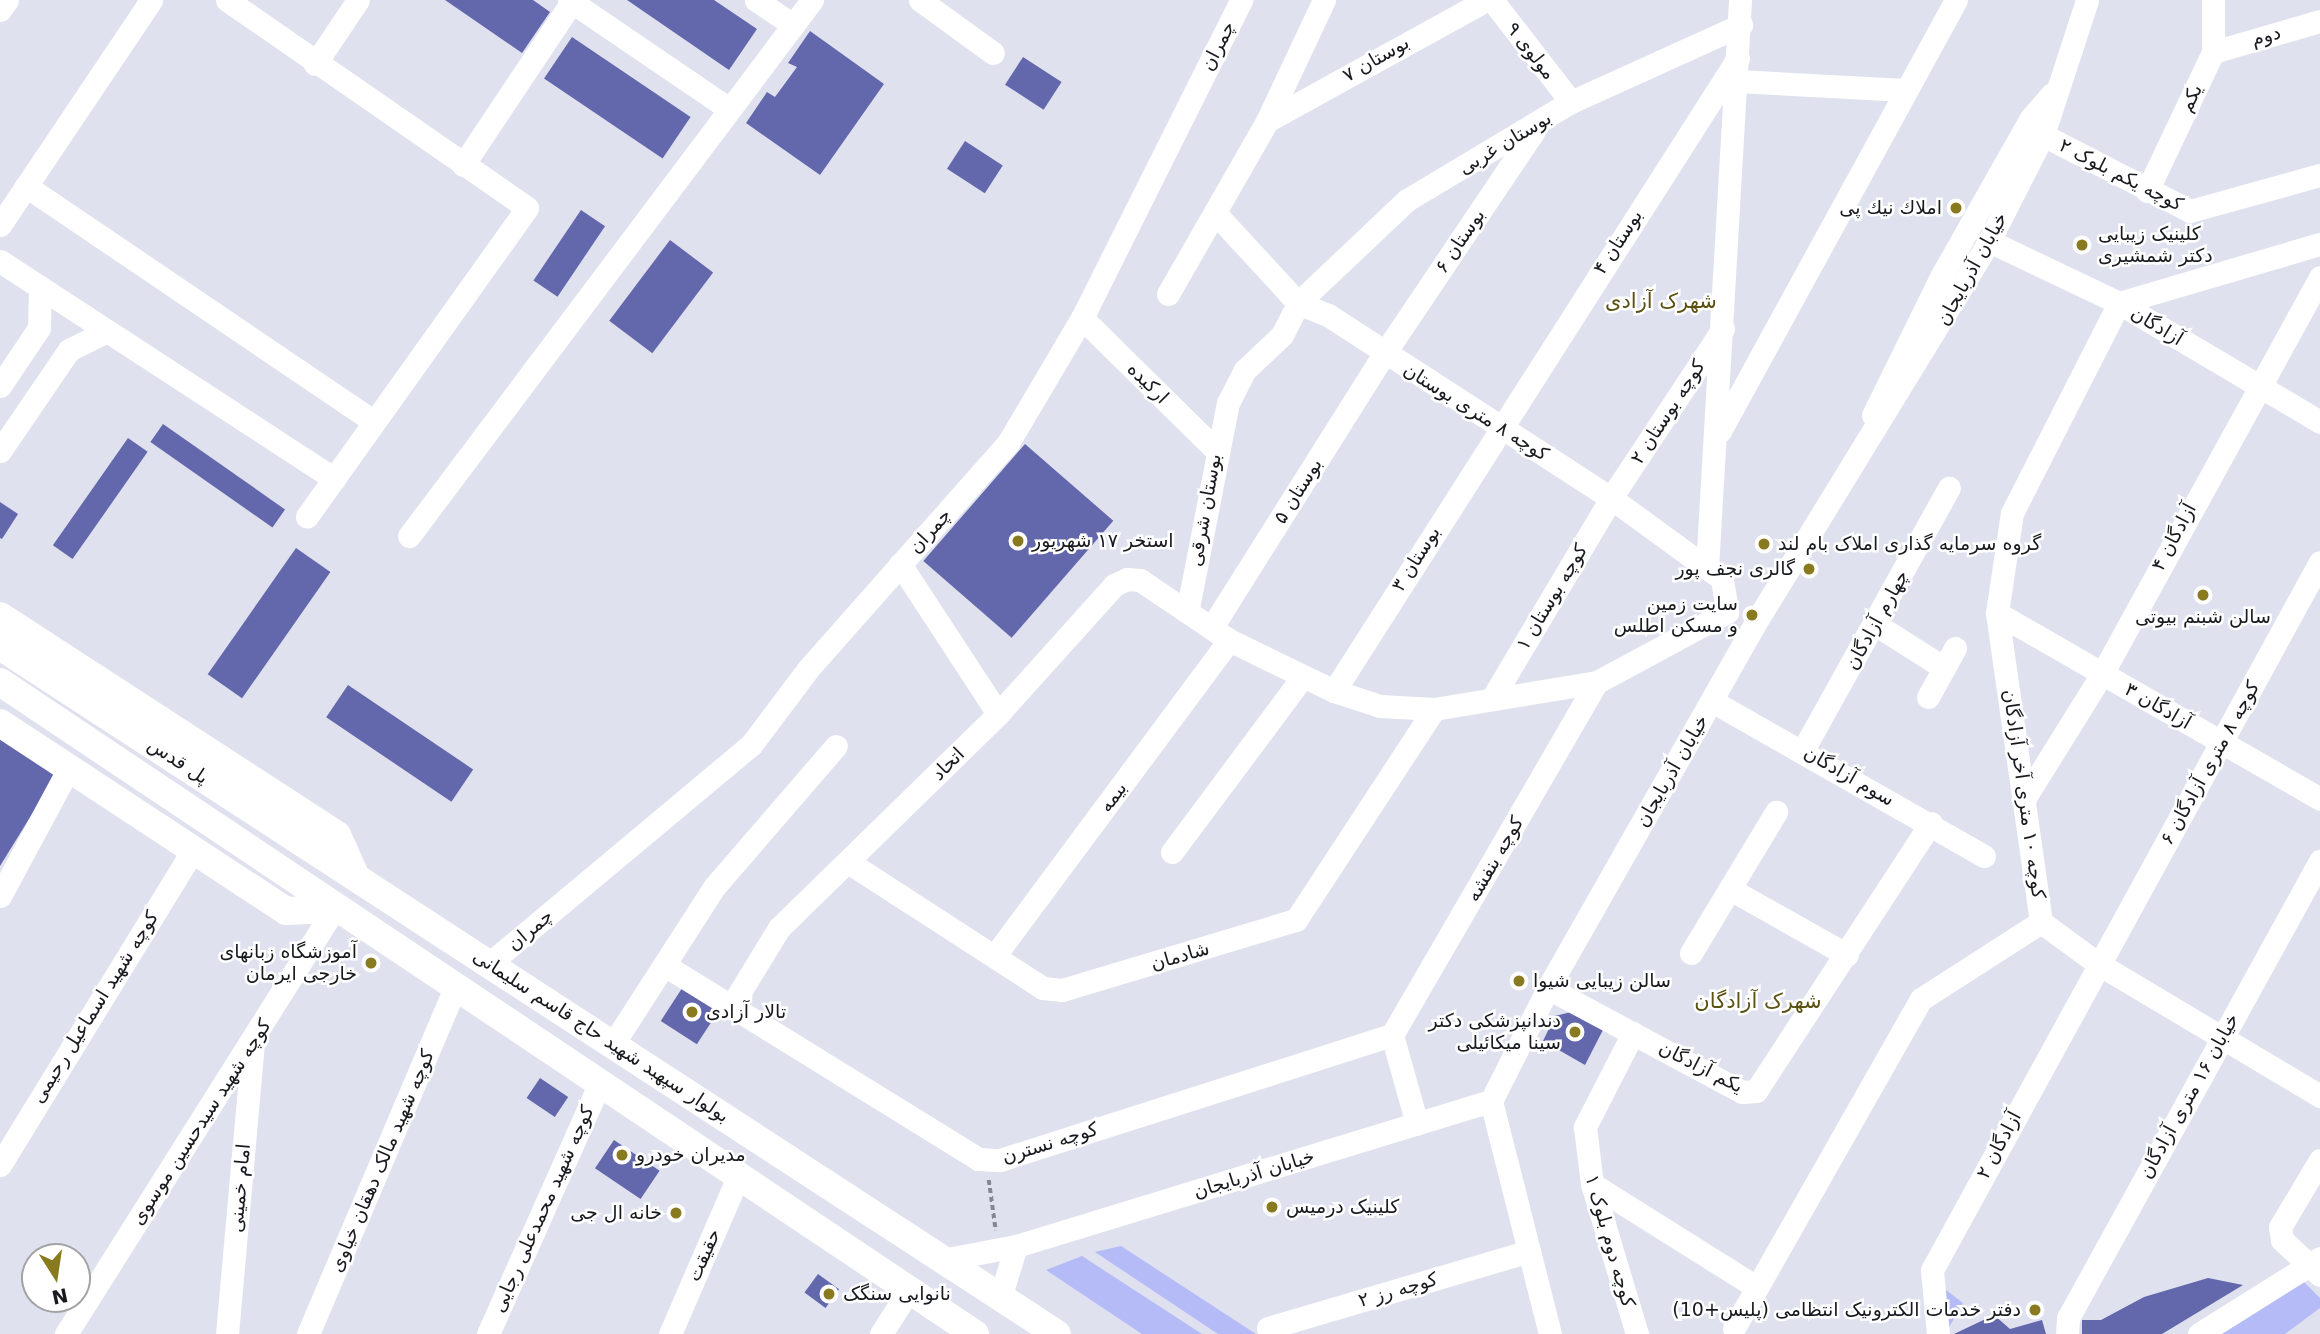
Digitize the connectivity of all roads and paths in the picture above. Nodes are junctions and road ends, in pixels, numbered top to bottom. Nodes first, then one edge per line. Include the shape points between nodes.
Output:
1 (7, 0) edge
2 (151, 0) edge
3 (227, 0) edge
4 (358, 0) edge
5 (756, 0) edge
6 (812, 0) edge
7 (920, 0) edge
8 (1241, 0) edge
9 (1324, 0) edge
10 (1486, 0) edge
11 (1492, 0) edge
12 (1740, 0) edge
13 (1956, 0) edge
14 (2087, 0) edge
15 (2213, 0) edge
16 (571, 1) edge
17 (0, 10) edge
18 (2320, 21) edge
19 (793, 25) junction
20 (1741, 25) junction
21 (993, 52) dead end
22 (2213, 52) junction
23 (1738, 58) junction
24 (315, 64) junction
25 (1737, 81) junction
26 (2063, 81) junction
27 (1905, 90) junction
28 (1571, 102) junction
29 (727, 108) junction
30 (1267, 121) junction
31 (1536, 128) junction
32 (2043, 135) junction
33 (463, 164) junction
34 (2320, 175) edge
35 (26, 186) junction
36 (2147, 191) junction
37 (1216, 214) junction
38 (0, 225) edge
39 (1989, 241) junction
40 (2320, 244) edge
41 (0, 261) edge
42 (2320, 277) edge
43 (40, 287) junction
44 (1168, 294) dead end
45 (1298, 303) junction
46 (2119, 303) junction
47 (1082, 318) junction
48 (1724, 327) junction
49 (107, 331) junction
50 (1384, 354) junction
51 (0, 386) edge
52 (2258, 386) junction
53 (374, 422) junction
54 (2320, 422) edge
55 (1497, 427) junction
56 (1717, 437) junction
57 (1861, 446) junction
58 (1215, 449) junction
59 (0, 451) edge
60 (334, 479) junction
61 (1949, 488) dead end
62 (1611, 498) junction
63 (307, 516) dead end
64 (409, 536) dead end
65 (2320, 562) edge
66 (900, 564) junction
67 (1707, 568) junction
68 (1188, 608) junction
69 (1727, 612) junction
70 (1997, 613) junction
71 (0, 616) edge
72 (1875, 624) junction
73 (1754, 625) junction
74 (1221, 634) junction
75 (0, 646) edge
76 (1955, 648) dead end
77 (1944, 668) junction
78 (2102, 674) junction
79 (1303, 676) junction
80 (0, 682) edge
81 (1597, 682) junction
82 (1334, 691) junction
83 (1493, 696) junction
84 (1928, 697) dead end
85 (1712, 701) junction
86 (1434, 709) junction
87 (998, 714) junction
88 (0, 723) edge
89 (2222, 743) junction
90 (836, 746) dead end
91 (1803, 750) junction
92 (69, 768) junction
93 (2026, 796) junction
94 (2320, 799) edge
95 (1776, 812) dead end
96 (1931, 823) junction
97 (193, 850) junction
98 (1172, 852) dead end
99 (1984, 856) dead end
100 (2320, 861) edge
101 (848, 862) junction
102 (356, 877) junction
103 (1730, 889) junction
104 (0, 896) edge
105 (334, 909) junction
106 (2041, 922) junction
107 (1691, 953) dead end
108 (996, 954) junction
109 (1847, 955) junction
110 (490, 963) junction
111 (2097, 963) junction
112 (666, 966) junction
113 (455, 988) junction
114 (1548, 988) junction
115 (732, 1005) junction
116 (1633, 1032) junction
117 (1392, 1035) junction
118 (2220, 1038) junction
119 (254, 1041) junction
120 (613, 1044) junction
121 (599, 1085) junction
122 (2320, 1096) edge
123 (1491, 1101) junction
124 (1417, 1124) junction
125 (987, 1160) junction
126 (2320, 1160) edge
127 (0, 1165) edge
128 (738, 1177) junction
129 (1592, 1184) junction
130 (1007, 1247) junction
131 (1529, 1251) junction
132 (942, 1261) junction
133 (2316, 1267) edge
134 (1756, 1287) junction
135 (909, 1290) junction
136 (1000, 1297) junction
137 (1268, 1328) dead end
138 (1734, 1328) dead end
139 (66, 1334) edge
140 (226, 1334) edge
141 (308, 1334) edge
142 (488, 1334) edge
143 (670, 1334) edge
144 (881, 1334) edge
145 (975, 1334) edge
146 (1057, 1334) edge
147 (1550, 1334) edge
148 (1637, 1334) edge
149 (1938, 1334) edge
150 (2067, 1334) edge
151 (2199, 1334) edge

1 - 17 street
2 - 35 street
3 - 24 street
4 - 24 street
5 - 19 street
6 - 19 street
7 - 21 street
8 - 47 street, چمران
9 - 30 street
10 - 30 street, بوستان ۷
11 - 28 street, مولوی ۹
12 - 20 street
13 - 27 street
14 - 26 street, خیابان آذربایجان
15 - 22 street, یکم
16 - 29 street
16 - 33 street
18 - 22 street, دوم
19 - 29 street
20 - 23 street
20 - 28 street, بوستان غربی
22 - 36 street, یکم
23 - 25 street
23 - 55 street, بوستان ۴
24 - 33 street
25 - 27 street
25 - 48 street
26 - 32 street, خیابان آذربایجان
26 - 57 street, خیابان آذربایجان via 2031,118 1942,275
27 - 56 street
28 - 31 street, بوستان غربی
29 - 64 street
30 - 37 street
31 - 45 street, بوستان غربی via 1406,200
31 - 50 street, بوستان ۶
32 - 36 street, کوچه یکم بلوک ۲
32 - 39 street, خیابان آذربایجان
33 - 53 street via 527,208
34 - 36 street, کوچه یکم بلوک ۲ via 2190,211
35 - 38 street
35 - 53 street
37 - 44 street
37 - 45 street, کوچه ۸ متری بوستان
39 - 46 street, آزادگان
39 - 57 street, خیابان آذربایجان via 1926,353
40 - 46 street
41 - 43 street
42 - 52 street, آزادگان ۴
43 - 49 street
43 - 51 street via 40,328
45 - 50 street, کوچه ۸ متری بوستان
45 - 58 street, بوستان شرقی via 1282,335 1245,370
46 - 52 street, آزادگان
46 - 70 street, کوچه ۱۰ متری آخر آزادگان via 2012,513
47 - 58 street, ارکیده
47 - 66 street, چمران via 1008,443
48 - 56 street
48 - 62 street, کوچه بوستان ۲
49 - 59 street via 69,350
49 - 60 street
50 - 55 street, کوچه ۸ متری بوستان
50 - 74 street, بوستان ۵
52 - 54 street, آزادگان
52 - 78 street, آزادگان ۴
53 - 60 street
55 - 62 street, کوچه ۸ متری بوستان
55 - 82 street, بوستان ۳
56 - 67 street
57 - 73 street, خیابان آذربایجان
58 - 68 street, بوستان شرقی
60 - 63 street
61 - 72 street, چهارم آزادگان
62 - 67 street, کوچه ۸ متری بوستان
62 - 83 street, کوچه بوستان ۱
65 - 89 street, کوچه ۸ متری آزادگان ۶
66 - 87 street
66 - 110 street, چمران via 751,745
67 - 69 street, کوچه ۸ متری بوستان via 1722,579
68 - 74 street
68 - 87 street, اتحاد via 1140,580 1114,585
69 - 73 street
69 - 81 street
70 - 78 street, آزادگان ۳
70 - 93 street, کوچه ۱۰ متری آخر آزادگان
71 - 102 main road via 337,835
72 - 77 street
72 - 91 street, چهارم آزادگان
73 - 85 street, خیابان آذربایجان
74 - 79 street
74 - 108 street, بیمه
75 - 102 main road, پل قدس
76 - 77 street
77 - 84 street
78 - 89 street, آزادگان ۳
78 - 93 street, آزادگان ۴
79 - 82 street
79 - 98 street
80 - 105 main road, پل قدس
81 - 83 street
81 - 117 street, کوچه بنفشه
82 - 86 street via 1380,706
83 - 86 street
85 - 91 street, سوم آزادگان
85 - 114 street, خیابان آذربایجان
86 - 108 street, شادمان via 1296,920 1052,992
87 - 101 street, اتحاد
88 - 92 main road
89 - 94 street, آزادگان ۳
89 - 111 street, کوچه ۸ متری آزادگان ۶
90 - 112 street via 715,886
91 - 96 street, سوم آزادگان
92 - 97 main road
92 - 104 street
93 - 106 street, کوچه ۱۰ متری آخر آزادگان
95 - 103 street
96 - 99 street, سوم آزادگان
96 - 109 street, یکم آزادگان
97 - 105 main road via 286,911
97 - 127 street, کوچه شهید اسماعیل رحیمی
100 - 118 street, خیابان ۱۶ متری آزادگان
101 - 108 street, شادمان
101 - 115 street, اتحاد via 779,928
102 - 110 main road, بولوار سپهبد شهید حاج قاسم سلیمانی
103 - 107 street
103 - 109 street
105 - 113 main road, بولوار سپهبد شهید حاج قاسم سلیمانی
105 - 119 street, کوچه شهید سیدحسین موسوی
106 - 111 street
106 - 134 street, کوچه ۱۰ متری آخر آزادگان via 1921,999
109 - 116 street, یکم آزادگان via 1756,1091 1742,1092
110 - 120 main road, بولوار سپهبد شهید حاج قاسم سلیمانی
111 - 118 street
111 - 149 street, آزادگان ۲ via 1932,1270
112 - 115 street, کوچه نسترن
112 - 120 street
113 - 121 main road, بولوار سپهبد شهید حاج قاسم سلیمانی
113 - 141 street, کوچه شهید مالک دهقان‌ خیاوی
114 - 116 street, یکم آزادگان
114 - 123 street, خیابان آذربایجان
115 - 125 street, کوچه نسترن
116 - 129 street, کوچه دوم بلوک ۱ via 1585,1127
117 - 124 street
117 - 125 street, کوچه نسترن
118 - 122 street
118 - 150 street, خیابان ۱۶ متری آزادگان via 2068,1318
119 - 139 street, کوچه شهید سیدحسین موسوی
119 - 140 street, امام خمینی
120 - 132 main road, بولوار سپهبد شهید حاج قاسم سلیمانی
121 - 128 main road, بولوار سپهبد شهید حاج قاسم سلیمانی
121 - 142 street, کوچه شهید محمدعلی رجایی
123 - 124 street, خیابان آذربایجان
123 - 131 street
124 - 130 street, خیابان آذربایجان
125 - 130 path
126 - 133 street via 2280,1227 2282,1240
128 - 135 main road, بولوار سپهبد شهید حاج قاسم سلیمانی
128 - 143 street, حقیقت
129 - 134 street
129 - 148 street, کوچه دوم بلوک ۱
130 - 132 street, خیابان آذربایجان
130 - 136 street
131 - 137 street, کوچه رز ۲
131 - 147 street
132 - 136 main road, بولوار سپهبد شهید حاج قاسم سلیمانی
133 - 151 street
134 - 138 street, کوچه ۱۰ متری آخر آزادگان
135 - 144 street
135 - 145 main road, بولوار سپهبد شهید حاج قاسم سلیمانی
136 - 146 main road, بولوار سپهبد شهید حاج قاسم سلیمانی

